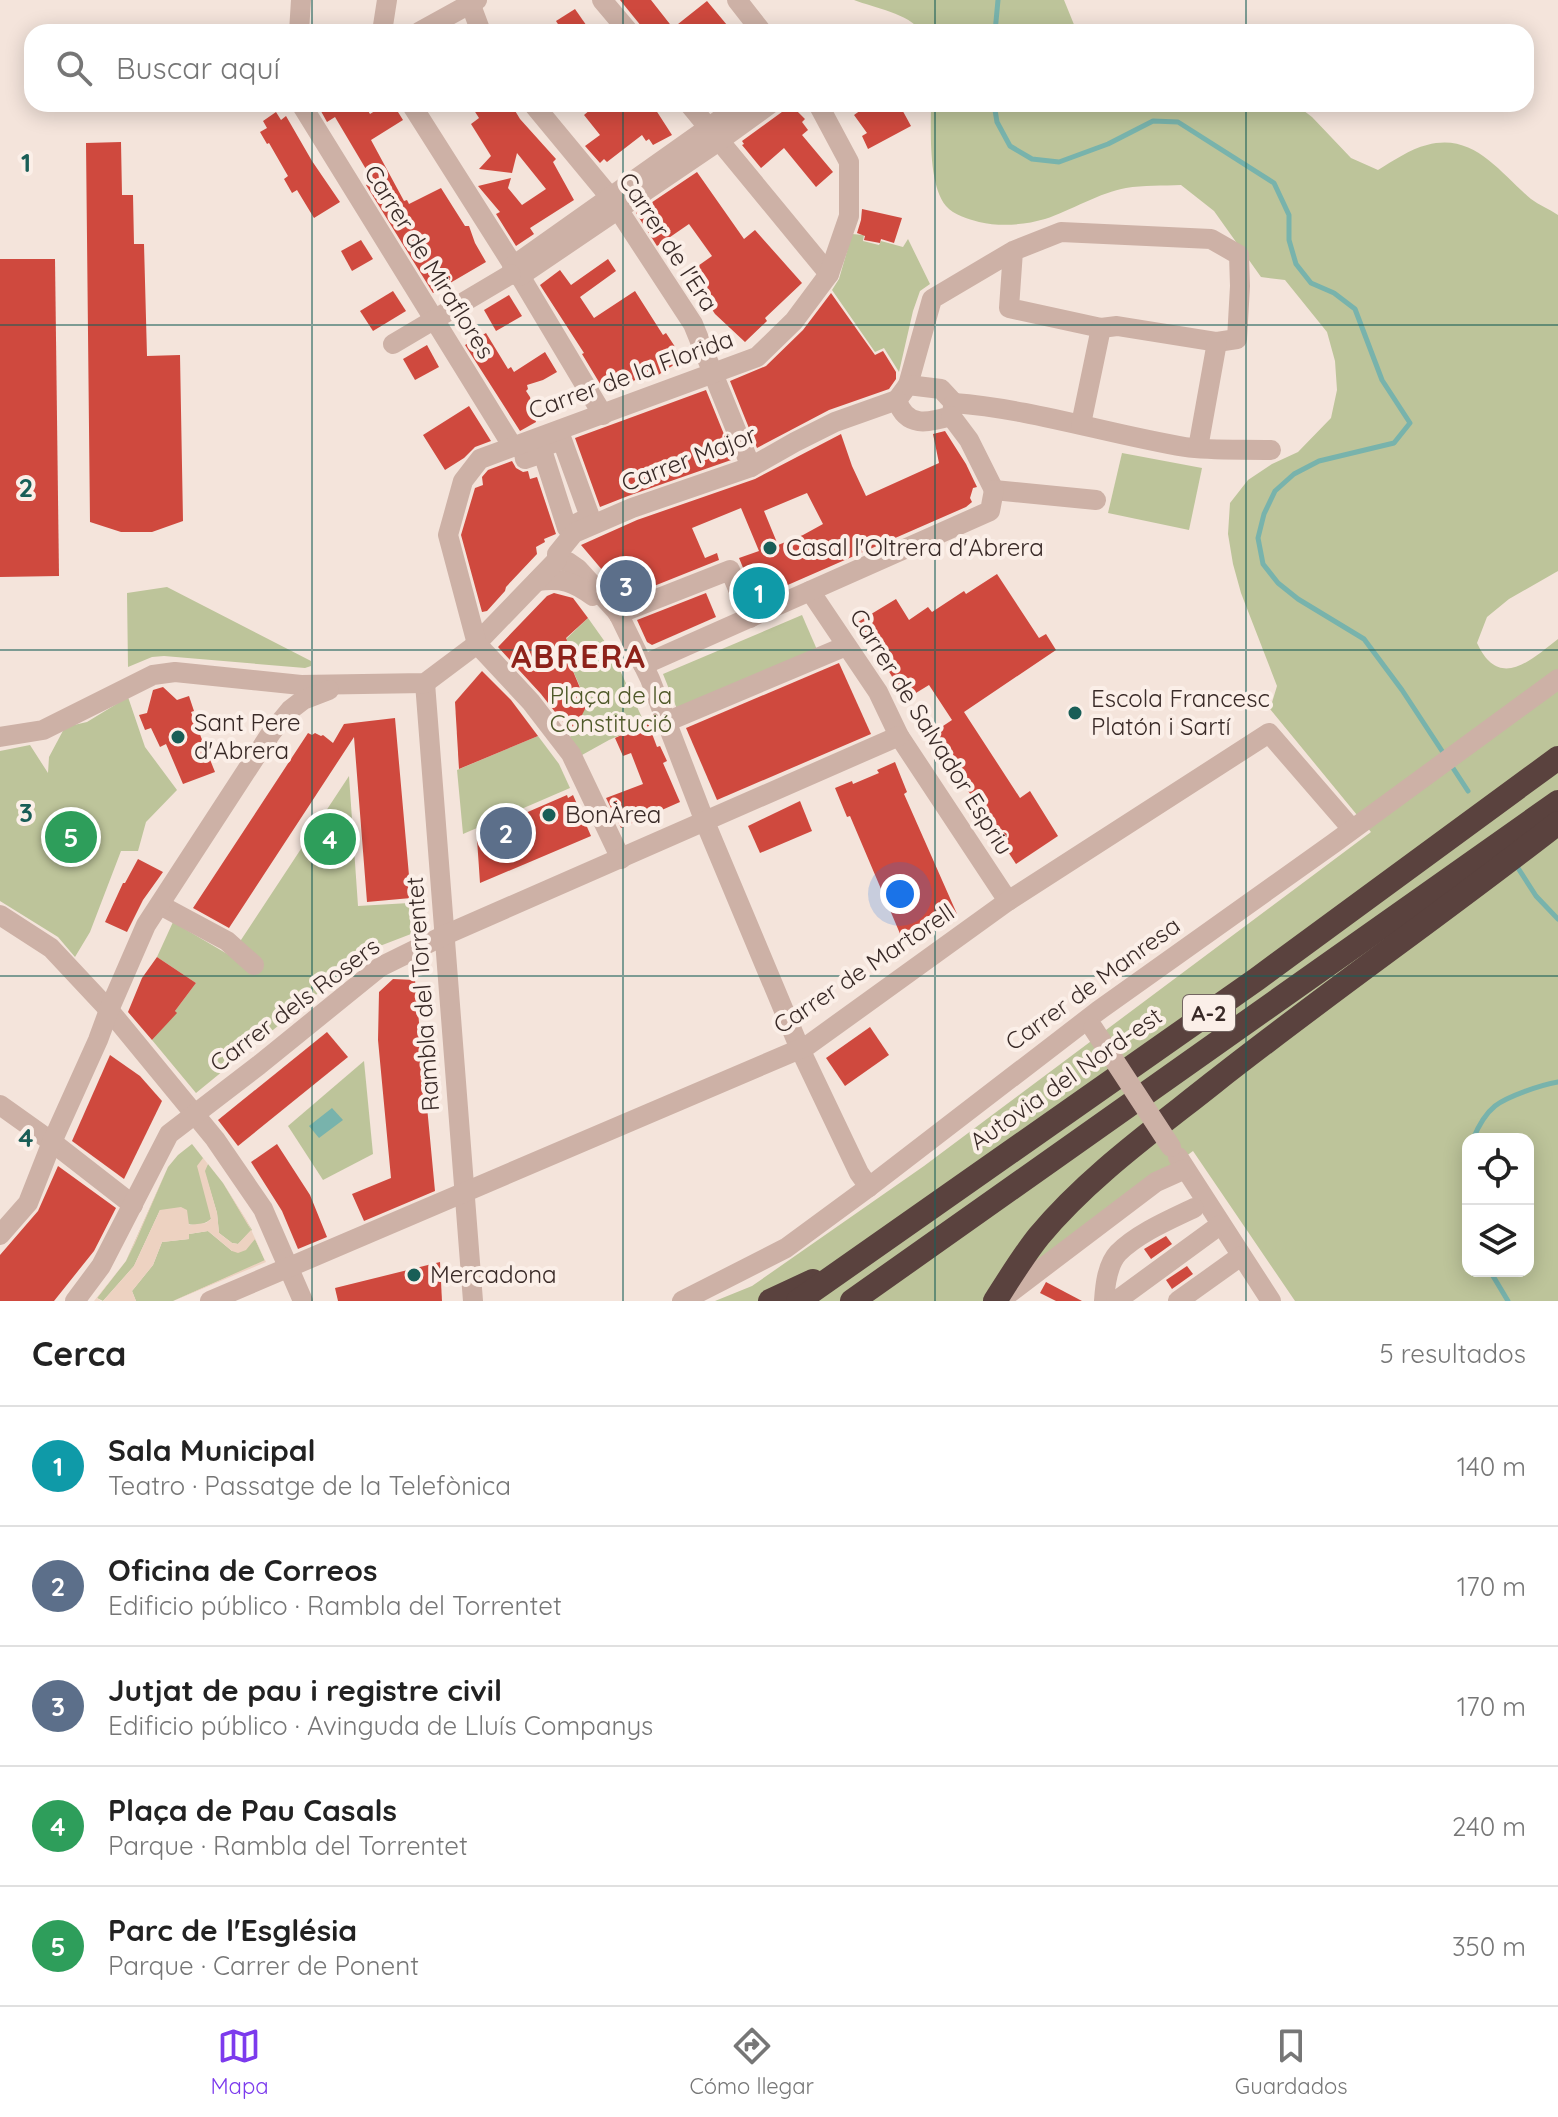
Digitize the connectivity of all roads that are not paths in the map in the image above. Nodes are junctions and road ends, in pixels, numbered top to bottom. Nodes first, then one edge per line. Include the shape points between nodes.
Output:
1 (301, 0) edge
2 (387, 0) edge
3 (602, 0) edge
4 (737, 0) edge
5 (472, 1) edge
6 (300, 24) edge
7 (383, 24) edge
8 (433, 24) edge
9 (479, 24) edge
10 (622, 24) edge
11 (756, 24) edge
12 (306, 112) edge
13 (416, 112) edge
14 (540, 112) edge
15 (696, 112) edge
16 (735, 112) edge
17 (755, 112) edge
18 (822, 112) edge
19 (714, 134) junction
20 (614, 203) junction
21 (1013, 251) junction
22 (515, 272) junction
23 (829, 274) junction
24 (435, 319) junction
25 (1101, 328) junction
26 (1217, 342) junction
27 (393, 344) dead end
28 (714, 374) junction
29 (902, 392) junction
30 (952, 409) junction
31 (603, 415) junction
32 (1081, 424) junction
33 (513, 447) junction
34 (1198, 448) junction
35 (1271, 450) dead end
36 (751, 467) junction
37 (994, 490) junction
38 (1038, 494) junction
39 (1096, 500) dead end
40 (990, 511) junction
41 (557, 560) junction
42 (537, 581) junction
43 (573, 582) junction
44 (810, 591) junction
45 (618, 614) junction
46 (750, 618) junction
47 (630, 638) junction
48 (477, 644) junction
49 (846, 646) junction
50 (643, 665) junction
51 (1558, 679) edge
52 (264, 681) junction
53 (425, 683) junction
54 (345, 684) junction
55 (666, 722) junction
56 (279, 724) junction
57 (899, 736) junction
58 (0, 737) edge
59 (1558, 758) edge
60 (1558, 802) edge
61 (705, 822) junction
62 (1558, 823) edge
63 (1352, 829) junction
64 (621, 859) junction
65 (1008, 901) junction
66 (160, 905) junction
67 (0, 915) edge
68 (445, 935) junction
69 (254, 965) dead end
70 (109, 1010) junction
71 (1090, 1024) junction
72 (800, 1049) junction
73 (0, 1105) edge
74 (195, 1114) junction
75 (52, 1142) junction
76 (1185, 1169) junction
77 (869, 1187) junction
78 (464, 1191) junction
79 (133, 1205) junction
80 (1194, 1208) dead end
81 (1220, 1225) junction
82 (0, 1235) edge
83 (1038, 1238) junction
84 (1241, 1256) junction
85 (855, 1261) junction
86 (289, 1266) junction
87 (75, 1301) edge
88 (210, 1301) edge
89 (303, 1301) edge
90 (473, 1301) edge
91 (682, 1301) edge
92 (770, 1301) edge
93 (798, 1301) edge
94 (852, 1301) edge
95 (978, 1301) edge
96 (997, 1301) edge
97 (1104, 1301) edge
98 (1116, 1301) edge
99 (1178, 1301) edge
100 (1271, 1301) edge

1 - 6 street
2 - 7 street
3 - 10 street
4 - 11 street
5 - 8 street
5 - 9 street
12 - 24 street, Carrer de Miraflores
13 - 22 street
14 - 20 street, Carrer de l'Era
15 - 19 street
16 - 19 street
17 - 19 street
18 - 23 street, Carrer de la Florida via 849,162 849,216
19 - 20 street
19 - 23 street
20 - 22 street
20 - 28 street, Carrer de l'Era via 693,324
21 - 25 street via 1009,308
21 - 26 street via 1061,232 1211,239 1239,255 1237,339
21 - 29 street via 932,299
22 - 24 street
22 - 31 street
23 - 28 street, Carrer de la Florida via 794,321 757,357
24 - 27 street
24 - 33 street, Carrer de Miraflores
25 - 26 street
25 - 32 street
26 - 34 street
28 - 31 street, Carrer de la Florida
28 - 36 street, Carrer de l'Era
29 - 30 street via 941,389
29 - 30 street via 901,411 913,420 931,422
29 - 36 street, Carrer Major
30 - 32 street via 984,405
30 - 37 street
31 - 33 street, Carrer de la Florida
32 - 34 street
33 - 48 street, Carrer de la Florida via 480,459 463,481 448,535
34 - 35 street
36 - 41 street, Carrer Major via 574,533
37 - 38 street
37 - 40 street
38 - 39 street
38 - 40 street
40 - 44 street
41 - 42 street, Carrer Major
41 - 43 street
41 - 45 street via 578,569
42 - 43 street
42 - 48 street, Carrer Major
43 - 47 street
44 - 46 street
44 - 49 street, Carrer de Salvador Espriu
45 - 46 street via 730,570
45 - 47 street
46 - 50 street
47 - 50 street
48 - 53 street, Carrer Major
48 - 64 street via 571,754
49 - 55 street
49 - 57 street, Carrer de Salvador Espriu via 878,692
50 - 55 street
51 - 63 street, Carrer de Manresa
52 - 54 street
52 - 56 street via 276,702
52 - 58 street via 175,672 153,675 43,730
53 - 54 street
53 - 68 street, Rambla del Torrentet
54 - 56 street via 303,700
55 - 61 street
56 - 66 street
57 - 61 street, Carrer dels Rosers
57 - 65 street, Carrer de Salvador Espriu
59 - 85 highway, Autovia del Nord-est / A-2 via 1257,979
60 - 94 highway, A-2
61 - 64 street, Carrer dels Rosers
61 - 72 street
62 - 83 highway via 1125,1153
63 - 65 street, Carrer de Martorell via 1269,733
63 - 71 street, Carrer de Manresa
64 - 68 street, Carrer dels Rosers
65 - 72 street, Carrer de Martorell
66 - 69 street via 227,941
66 - 70 street
67 - 70 street via 51,948
68 - 74 street, Carrer dels Rosers via 380,967
68 - 78 street, Rambla del Torrentet
70 - 74 street
70 - 75 street
71 - 76 street, bridge
71 - 77 street, Carrer de Manresa
72 - 77 street
72 - 78 street, Carrer de Martorell
73 - 75 street
74 - 79 street, Carrer dels Rosers via 169,1134
74 - 86 street via 263,1209
75 - 79 street
75 - 82 street via 28,1203
76 - 81 street
76 - 96 street via 1156,1182
77 - 91 street, Carrer de Manresa via 786,1248
78 - 86 street, Carrer de Martorell
78 - 90 street, Rambla del Torrentet
79 - 87 street, Carrer dels Rosers via 101,1266
80 - 97 street via 1116,1255 1105,1281
81 - 84 street
81 - 98 street
83 - 95 highway
83 - 96 highway
84 - 99 street
84 - 100 street
85 - 92 highway
85 - 93 highway, Autovia del Nord-est / A-2
86 - 88 street, Carrer de Martorell
86 - 89 street

